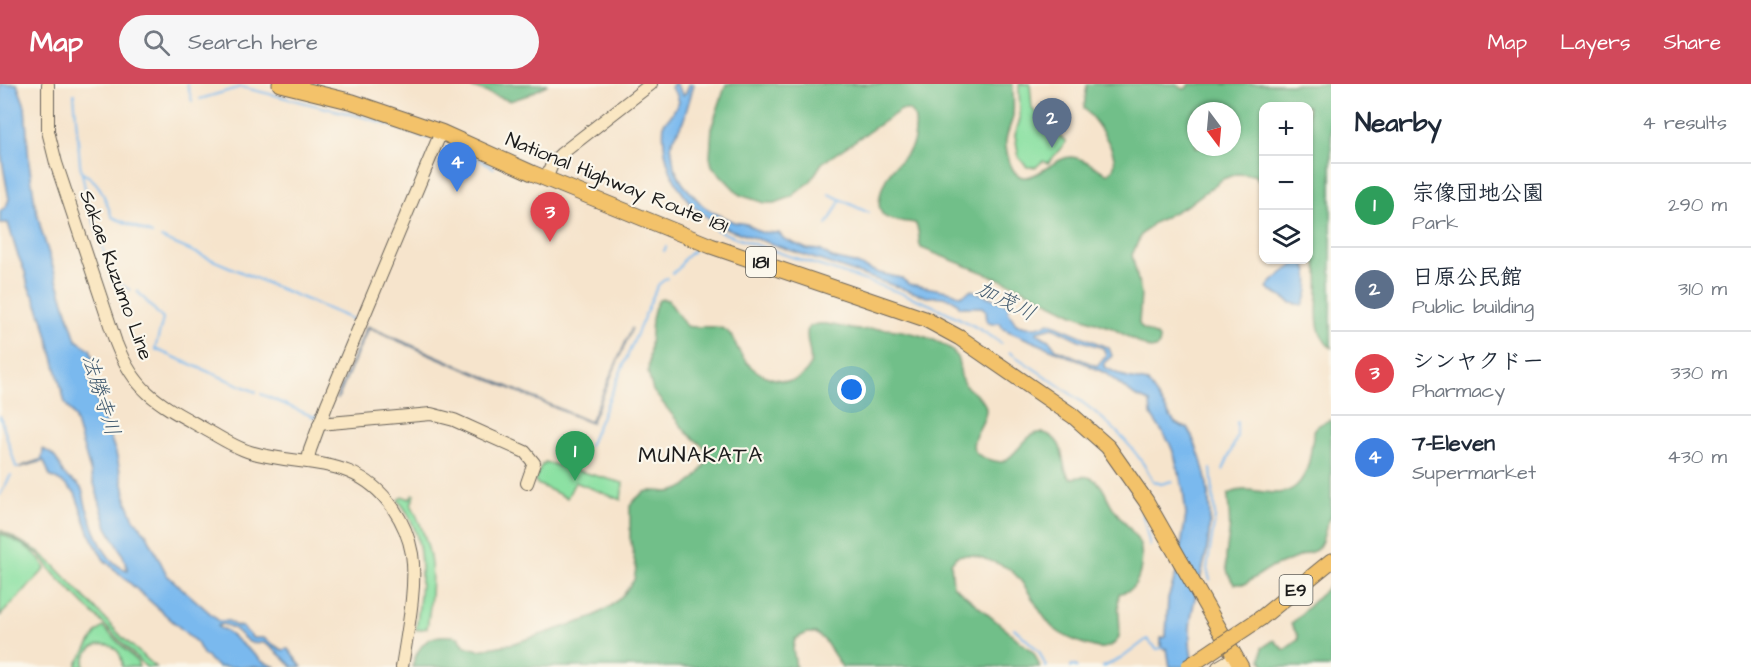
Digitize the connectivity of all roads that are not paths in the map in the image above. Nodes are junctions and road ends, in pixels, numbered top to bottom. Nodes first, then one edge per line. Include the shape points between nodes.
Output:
1 (48, 84) edge
2 (280, 84) edge
3 (308, 84) edge
4 (651, 84) edge
5 (441, 132) junction
6 (548, 175) junction
7 (319, 424) junction
8 (308, 461) junction
9 (528, 483) dead end
10 (1331, 561) edge
11 (1331, 567) edge
12 (1207, 601) junction
13 (1262, 620) junction
14 (1238, 662) edge
15 (1207, 665) edge
16 (402, 667) edge
17 (1188, 667) edge
18 (1252, 667) edge

1 - 8 main road, Sakae Kuzumo Line via 48,131 56,163 116,343 135,381 157,401 243,449
2 - 5 highway, National Highway Route 181 / 181 via 353,102
3 - 6 highway, National Highway Route 181 / 181 via 414,113
4 - 6 main road via 561,154
5 - 6 highway, National Highway Route 181 / 181
5 - 7 main road
6 - 12 highway, National Highway Route 181 / 181 via 713,246 925,319 960,338 1072,416 1108,447 1173,542
7 - 8 main road
7 - 9 main road via 419,414 439,416 525,452 534,463
8 - 16 main road, Sakae Kuzumo Line via 346,469 370,482 384,495 405,530 413,574
10 - 13 highway, E9
11 - 13 highway, E9
12 - 14 highway, National Highway Route 181 / 181
12 - 18 highway, National Highway Route 181 / 181
13 - 15 highway, E9, bridge
13 - 17 highway, E9, bridge
14 - 15 main road

